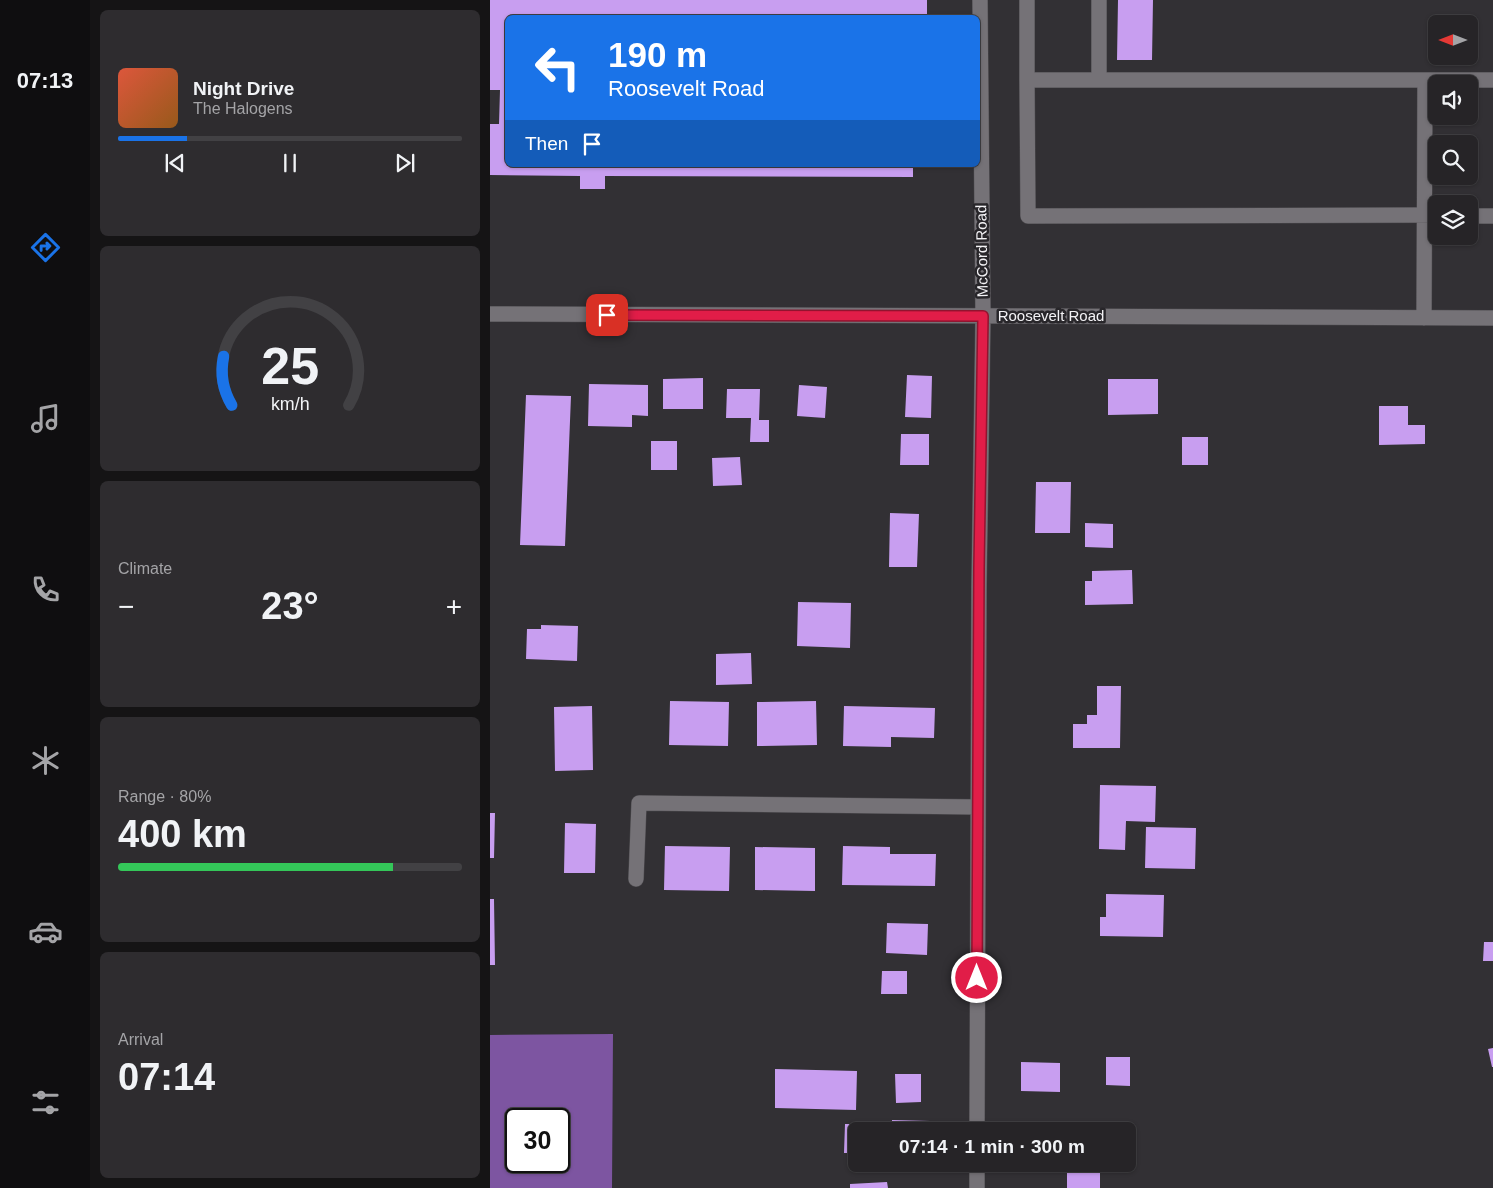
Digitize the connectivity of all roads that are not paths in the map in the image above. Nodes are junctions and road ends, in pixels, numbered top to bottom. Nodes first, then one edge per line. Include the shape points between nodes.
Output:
1 (980, 0) edge
2 (1027, 0) edge
3 (1099, 0) edge
4 (1027, 80) junction
5 (1099, 80) junction
6 (1426, 80) junction
7 (1493, 80) edge
8 (1429, 195) edge
9 (1428, 215) edge
10 (1478, 216) edge
11 (1493, 216) edge
12 (1428, 245) edge
13 (490, 314) edge
14 (983, 316) junction
15 (1424, 318) junction
16 (1493, 318) edge
17 (978, 806) junction
18 (636, 879) dead end
19 (977, 1122) edge
20 (977, 1172) edge
21 (977, 1188) edge

1 - 14 street, McCord Road
2 - 4 street
3 - 5 street
4 - 5 street
4 - 9 street via 1028,216
5 - 6 street
6 - 7 street
6 - 8 street
10 - 11 street
12 - 15 street
13 - 14 street, Roosevelt Road
14 - 15 street, Roosevelt Road
14 - 17 street, McCord Road
15 - 16 street, Roosevelt Road
17 - 18 street via 639,803
17 - 19 street, McCord Road
20 - 21 street

